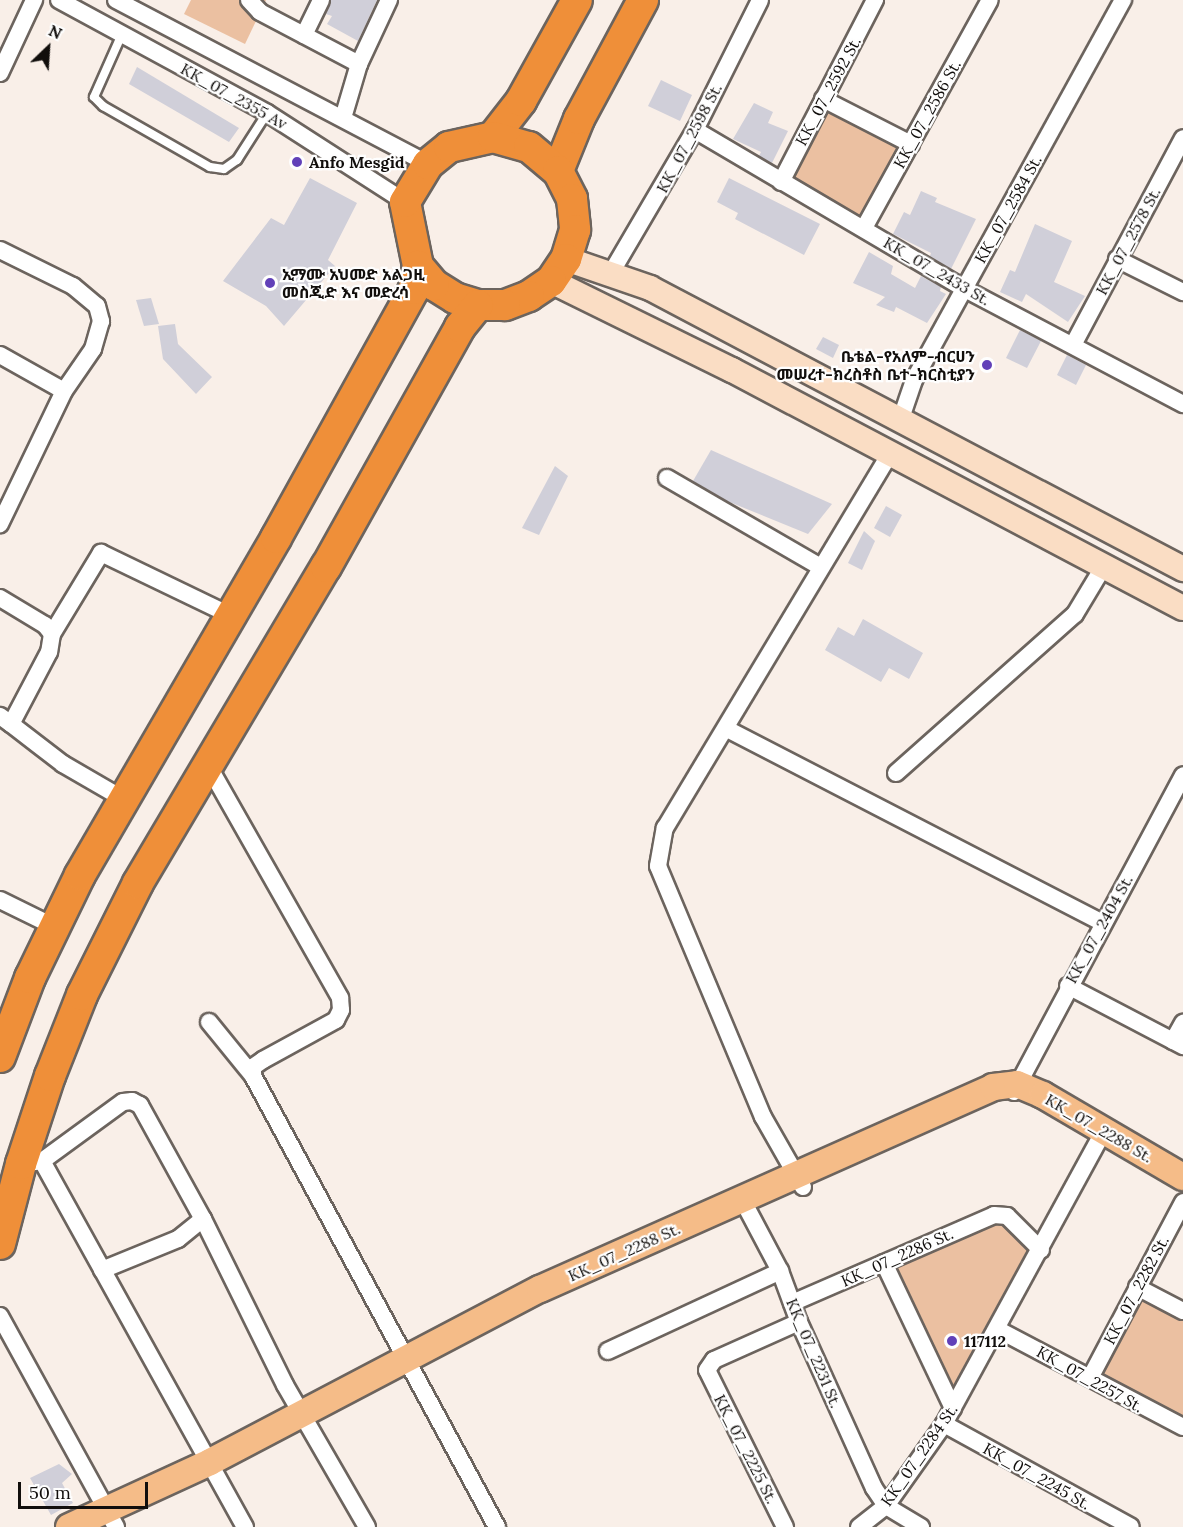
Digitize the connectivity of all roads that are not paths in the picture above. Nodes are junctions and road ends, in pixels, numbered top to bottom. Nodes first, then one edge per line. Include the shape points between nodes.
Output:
1 (34, 0) edge
2 (59, 0) edge
3 (117, 0) edge
4 (249, 0) edge
5 (321, 0) edge
6 (389, 0) edge
7 (577, 0) edge
8 (643, 0) edge
9 (760, 0) edge
10 (875, 0) edge
11 (990, 0) edge
12 (1123, 0) edge
13 (122, 34) junction
14 (304, 35) junction
15 (358, 64) junction
16 (0, 73) edge
17 (823, 99) junction
18 (267, 113) junction
19 (342, 118) junction
20 (695, 130) junction
21 (493, 137) junction
22 (1183, 138) edge
23 (911, 144) junction
24 (428, 164) junction
25 (558, 171) junction
26 (780, 182) junction
27 (405, 201) junction
28 (864, 228) junction
29 (0, 250) edge
30 (1118, 259) junction
31 (418, 266) junction
32 (558, 270) junction
33 (611, 273) junction
34 (963, 288) junction
35 (1183, 292) edge
36 (478, 305) junction
37 (1073, 345) junction
38 (0, 355) edge
39 (64, 391) junction
40 (1183, 404) edge
41 (900, 421) junction
42 (890, 453) junction
43 (667, 478) dead end
44 (4, 505) edge
45 (0, 524) edge
46 (819, 566) junction
47 (1104, 566) junction
48 (1183, 569) edge
49 (0, 598) edge
50 (1183, 608) edge
51 (232, 616) junction
52 (52, 634) junction
53 (6, 720) edge
54 (727, 729) junction
55 (208, 767) junction
56 (896, 773) dead end
57 (1183, 775) edge
58 (125, 800) junction
59 (0, 900) edge
60 (1103, 922) junction
61 (55, 927) junction
62 (1068, 986) junction
63 (209, 1022) dead end
64 (1183, 1023) edge
65 (1178, 1044) edge
66 (0, 1057) edge
67 (253, 1076) junction
68 (1015, 1090) junction
69 (1101, 1136) junction
70 (31, 1163) junction
71 (1183, 1177) edge
72 (800, 1181) junction
73 (1183, 1189) edge
74 (1183, 1202) edge
75 (746, 1206) junction
76 (202, 1219) junction
77 (2, 1229) edge
78 (1041, 1250) junction
79 (884, 1263) junction
80 (102, 1270) junction
81 (780, 1271) junction
82 (1137, 1287) junction
83 (792, 1304) junction
84 (1183, 1311) edge
85 (0, 1316) edge
86 (798, 1322) junction
87 (997, 1329) junction
88 (608, 1351) dead end
89 (409, 1364) junction
90 (1090, 1378) junction
91 (953, 1407) junction
92 (305, 1419) junction
93 (944, 1424) junction
94 (1183, 1427) edge
95 (213, 1468) junction
96 (886, 1506) junction
97 (112, 1523) edge
98 (69, 1527) edge
99 (245, 1527) edge
100 (367, 1527) edge
101 (497, 1527) edge
102 (785, 1527) edge
103 (859, 1527) edge
104 (921, 1527) edge
105 (1131, 1527) edge

1 - 16 street
2 - 13 street, KK_07_2355 Av
3 - 19 street, KK_07_2355 Av
4 - 14 street via 260,12
5 - 14 street
6 - 15 street
7 - 21 highway via 521,101
8 - 25 highway via 579,119
9 - 20 street, KK_07_2598 St.
10 - 17 street, KK_07_2592 St.
11 - 23 street, KK_07_2586 St.
12 - 34 street, KK_07_2584 St.
13 - 18 street, KK_07_2355 Av
13 - 18 lane via 94,97 103,106 210,166 224,169 237,160
14 - 15 street
15 - 19 street
17 - 23 street
17 - 26 street, KK_07_2592 St.
18 - 27 street, KK_07_2355 Av
19 - 24 street, KK_07_2355 Av
20 - 26 street, KK_07_2433 St.
20 - 33 street, KK_07_2598 St.
21 - 24 highway via 449,147
21 - 25 highway via 529,147
22 - 30 street, KK_07_2578 St.
23 - 28 street, KK_07_2586 St.
24 - 27 highway
25 - 32 highway via 573,209 574,230
26 - 28 street, KK_07_2433 St.
27 - 31 highway
28 - 34 street, KK_07_2433 St.
29 - 39 street via 73,286 98,306 101,321 93,349
30 - 35 street
30 - 37 street, KK_07_2578 St.
31 - 36 highway via 434,285 454,298
31 - 51 highway via 406,303
32 - 33 street
32 - 36 highway via 530,296 513,302
32 - 42 street via 732,370
33 - 41 street via 650,288
34 - 37 street, KK_07_2433 St.
34 - 41 street, KK_07_2584 St. via 914,380
36 - 55 highway via 460,327
37 - 40 street, KK_07_2433 St.
38 - 39 street
39 - 44 street
41 - 48 street
42 - 46 street
42 - 47 street
43 - 46 street
44 - 45 street
46 - 54 street
47 - 50 street
47 - 56 street via 1075,614
49 - 52 street via 45,625
51 - 52 street via 101,553
51 - 58 highway
52 - 53 street via 49,652
53 - 58 street via 63,764
54 - 60 street
54 - 72 street via 665,828 658,866 763,1117
55 - 67 street via 340,998 341,1010 336,1020 263,1060 253,1067
55 - 70 highway via 138,883 82,995
57 - 60 street, KK_07_2404 St.
58 - 61 highway via 101,837
59 - 61 street
60 - 62 street, KK_07_2404 St.
61 - 66 highway via 30,978
62 - 65 street
62 - 68 street, KK_07_2404 St.
63 - 67 street
64 - 65 street
67 - 89 street
68 - 69 main road
68 - 72 main road, KK_07_2288 St.
69 - 71 main road, KK_07_2288 St.
69 - 73 main road
69 - 78 street, KK_07_2284 St.
70 - 76 street via 123,1102 132,1101 140,1105
70 - 77 highway
70 - 80 street
72 - 75 main road, KK_07_2288 St.
74 - 82 street, KK_07_2282 St.
75 - 81 street, KK_07_2231 St.
75 - 89 main road, KK_07_2288 St.
76 - 80 street via 177,1239
76 - 92 street
78 - 79 street, KK_07_2286 St. via 1003,1214
78 - 87 street, KK_07_2284 St.
79 - 83 street, KK_07_2286 St.
79 - 91 street
80 - 95 street
81 - 83 street, KK_07_2231 St.
81 - 88 street
82 - 84 street
82 - 90 street, KK_07_2282 St.
83 - 86 street, KK_07_2231 St.
85 - 97 street
86 - 96 street, KK_07_2231 St.
86 - 102 street, KK_07_2225 St. via 714,1360 707,1370
87 - 90 street, KK_07_2257 St.
87 - 91 street, KK_07_2284 St.
89 - 92 main road, KK_07_2288 St.
89 - 101 street
90 - 94 street, KK_07_2257 St.
91 - 93 street, KK_07_2284 St.
92 - 95 main road, KK_07_2288 St.
92 - 100 street
93 - 96 street, KK_07_2284 St.
93 - 105 street, KK_07_2245 St.
95 - 97 main road, KK_07_2288 St.
95 - 99 street
96 - 103 street, KK_07_2284 St.
96 - 104 street
97 - 98 main road, KK_07_2288 St.

